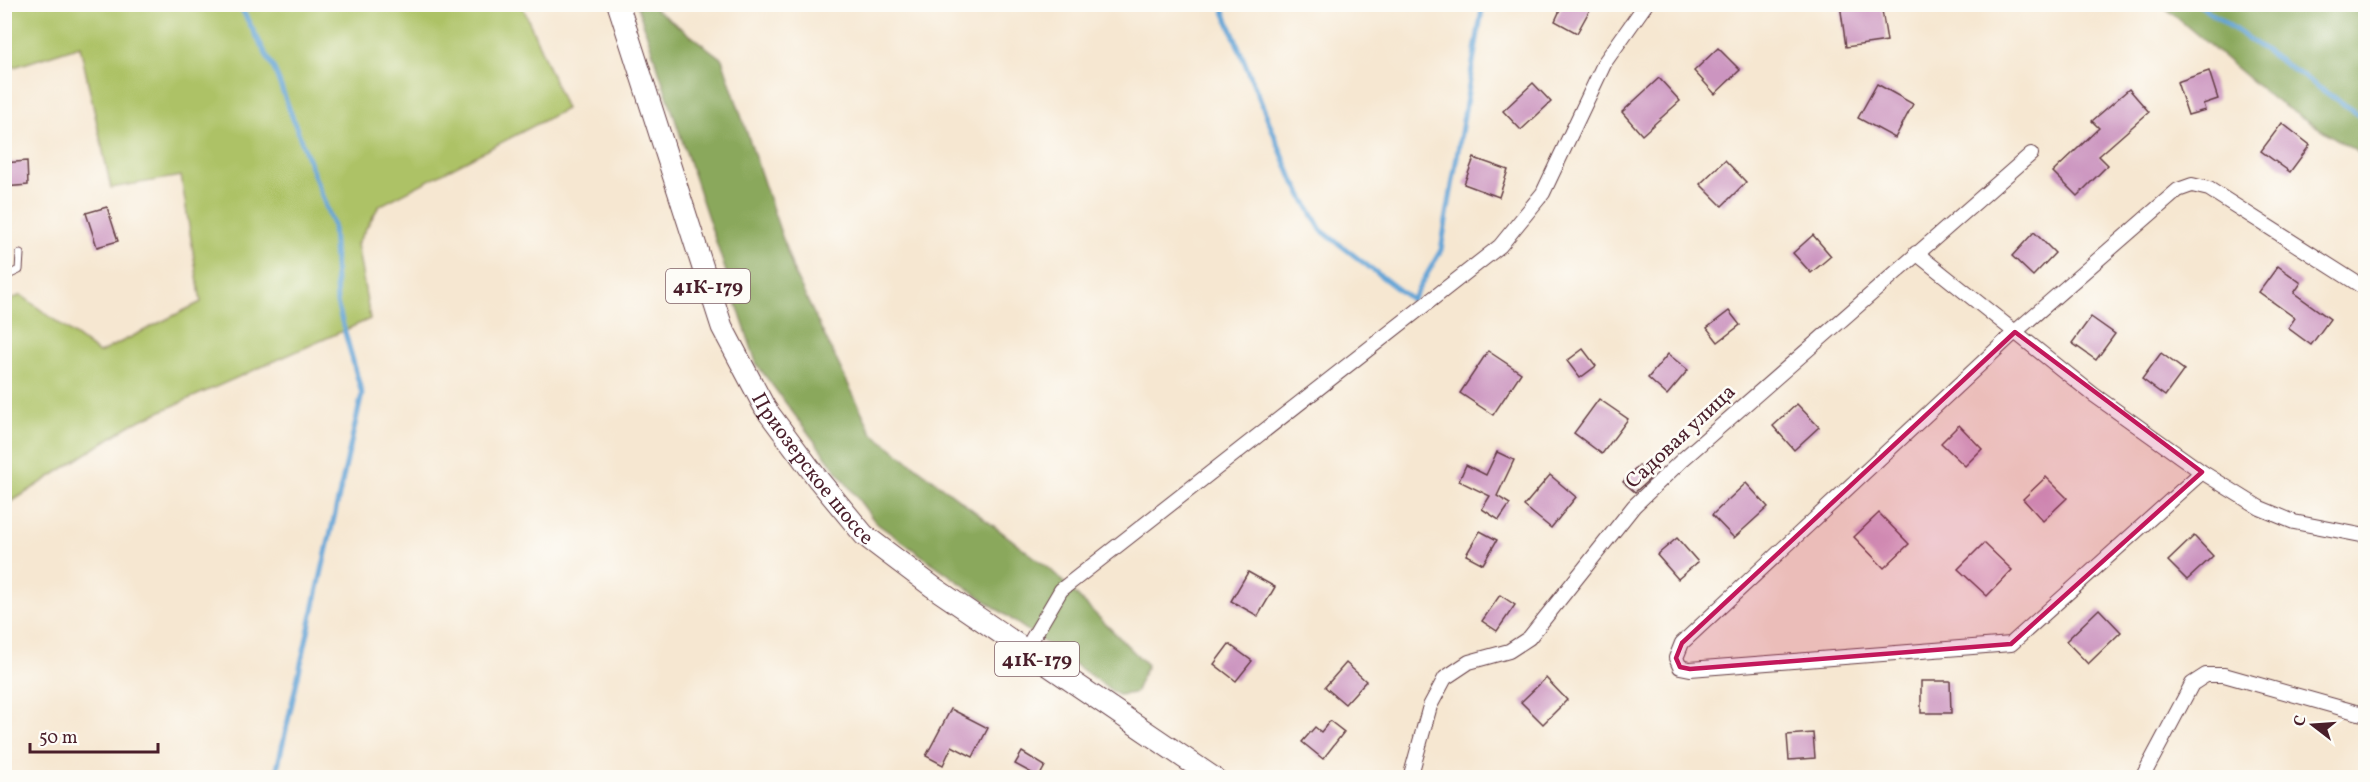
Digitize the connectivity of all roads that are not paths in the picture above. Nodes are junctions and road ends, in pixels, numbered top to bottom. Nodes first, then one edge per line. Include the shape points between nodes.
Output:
1 (618, 4) edge
2 (1646, 4) edge
3 (2031, 154) dead end
4 (1916, 253) junction
5 (21, 254) dead end
6 (4, 277) edge
7 (2366, 289) edge
8 (2015, 332) junction
9 (2202, 472) junction
10 (2366, 536) edge
11 (1025, 651) junction
12 (2366, 715) edge
13 (1214, 777) edge
14 (1410, 777) edge
15 (2142, 777) edge

1 - 11 main road, Приозерское шоссе / 41К-179 via 722,327 765,408 864,534 933,588
2 - 11 street via 1605,62 1542,193 1500,246 1061,590
3 - 4 street, Садовая улица
4 - 8 street
4 - 14 street, Садовая улица via 1634,506 1529,638 1509,651 1469,662 1445,678 1430,706
5 - 6 lane via 19,270
7 - 8 street via 2209,189 2192,185 2178,190
8 - 9 street via 2094,395
8 - 9 street via 1682,643 1676,658 1680,667 2011,644
9 - 10 street via 2260,508 2294,522
11 - 13 main road, Приозерское шоссе / 41К-179
12 - 15 street via 2224,675 2206,675 2192,684

